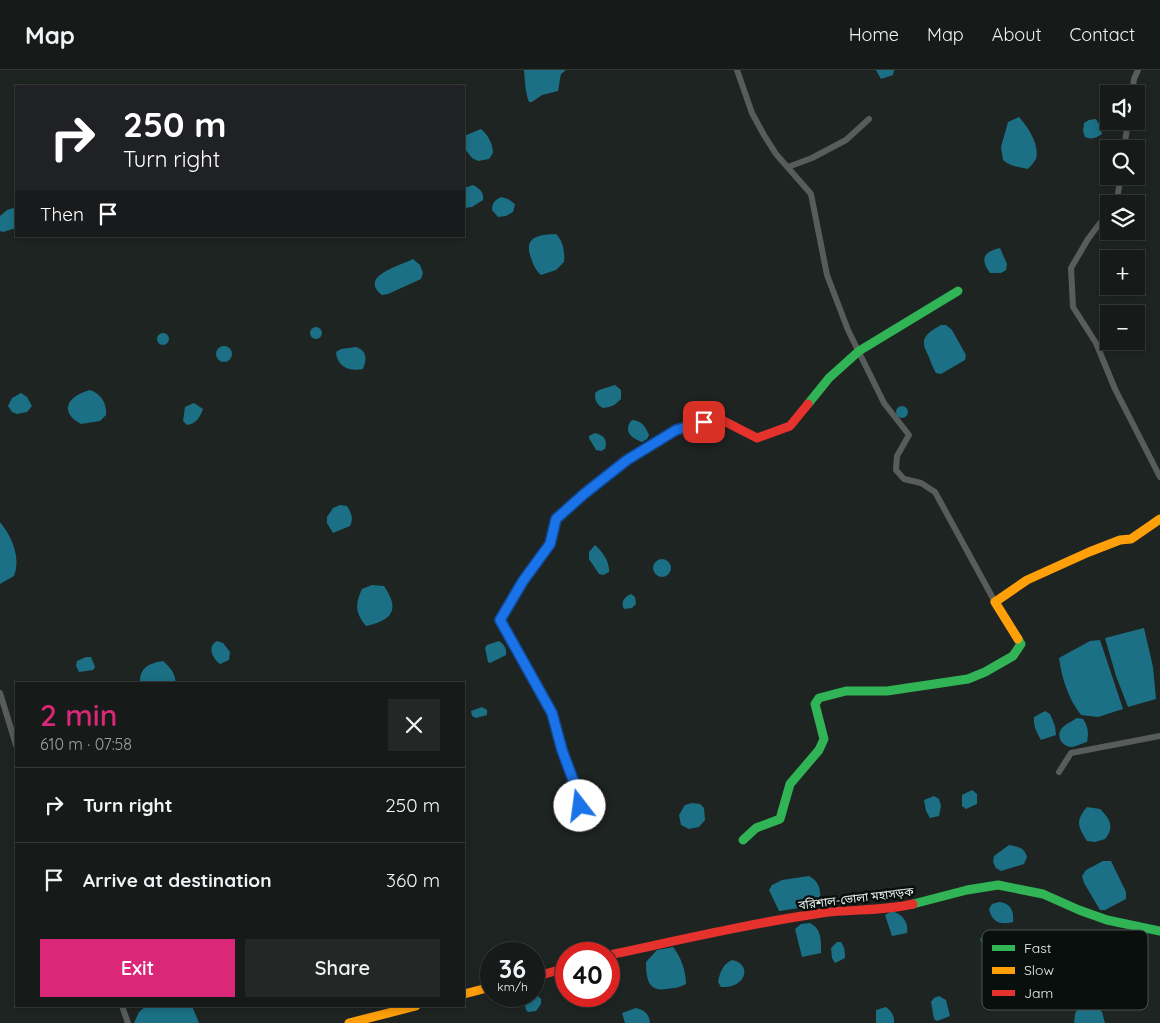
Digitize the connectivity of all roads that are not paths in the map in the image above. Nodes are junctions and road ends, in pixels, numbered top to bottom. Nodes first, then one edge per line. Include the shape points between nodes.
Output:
1 (736, 70) edge
2 (1138, 70) edge
3 (1133, 85) edge
4 (869, 119) dead end
5 (788, 168) junction
6 (1100, 223) edge
7 (958, 291) dead end
8 (859, 352) junction
9 (1160, 477) edge
10 (1160, 519) edge
11 (995, 602) junction
12 (0, 693) edge
13 (1160, 736) edge
14 (15, 742) edge
15 (1059, 772) dead end
16 (582, 817) dead end
17 (743, 840) dead end
18 (1160, 931) edge
19 (620, 953) edge
20 (480, 990) edge
21 (465, 994) edge
22 (122, 1007) edge
23 (412, 1007) edge
24 (128, 1023) edge
25 (349, 1023) edge

1 - 5 street via 752,114
2 - 3 street
4 - 5 street via 846,140
5 - 8 street via 811,194 827,275
6 - 9 street via 1071,268 1073,307 1096,343 1115,389
7 - 8 main road
8 - 11 street via 884,403 909,435 897,456 896,470 904,479 921,483 935,492
8 - 16 main road via 829,378 790,426 757,438 718,418 676,430 627,460 556,519 550,544 500,620 552,713 579,796
10 - 11 main road via 1131,539 1089,552 1027,580
11 - 17 main road via 1021,644 1013,656 968,679 887,690 846,691 819,698 815,704 824,739 819,750 790,784 780,819 756,828
12 - 14 street
13 - 15 street via 1071,753
18 - 19 main road, বরিশাল-ভোলা মহাসড়ক via 1107,920 1043,894 998,885 911,905 824,913
20 - 21 main road
22 - 24 street
23 - 25 main road

